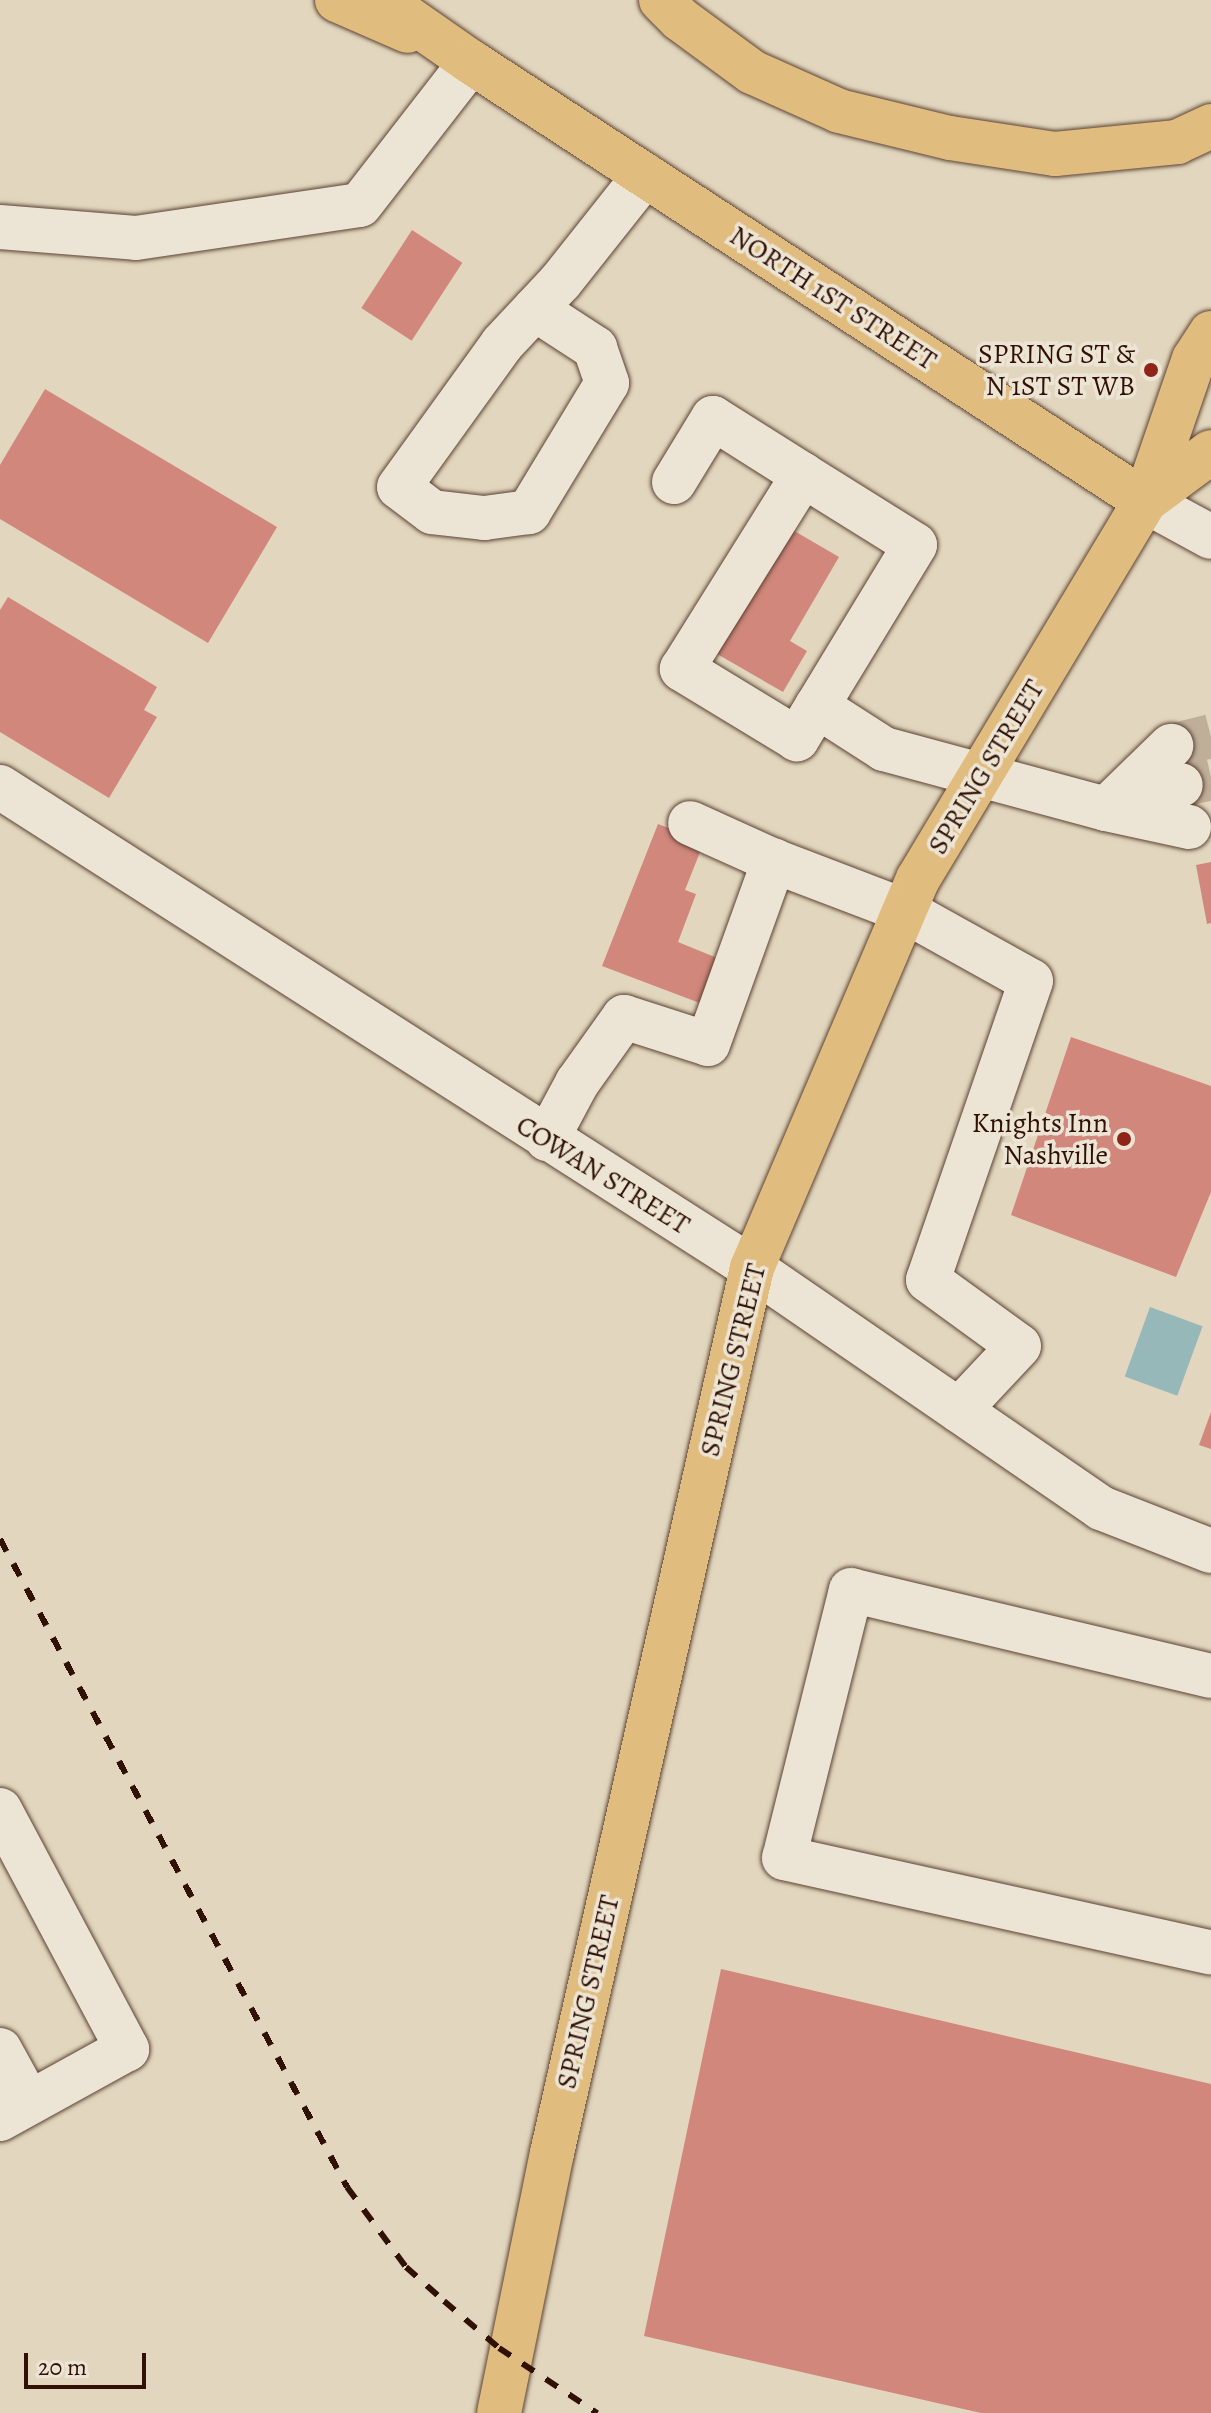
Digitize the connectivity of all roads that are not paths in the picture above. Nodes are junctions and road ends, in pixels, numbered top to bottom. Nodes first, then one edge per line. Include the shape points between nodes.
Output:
1 (337, 0) edge
2 (382, 0) edge
3 (661, 0) edge
4 (465, 58) junction
5 (1211, 126) edge
6 (645, 175) junction
7 (0, 227) edge
8 (535, 309) junction
9 (1211, 333) edge
10 (1211, 452) edge
11 (803, 475) junction
12 (674, 482) dead end
13 (1145, 501) junction
14 (1211, 537) edge
15 (817, 706) junction
16 (1176, 766) tunnel mouth
17 (983, 772) junction
18 (0, 787) edge
19 (1106, 809) junction
20 (690, 823) dead end
21 (1189, 827) tunnel mouth
22 (774, 861) junction
23 (905, 911) junction
24 (547, 1139) junction
25 (752, 1268) junction
26 (959, 1410) junction
27 (1211, 1551) edge
28 (1211, 1676) edge
29 (1, 1812) edge
30 (1211, 1953) edge
31 (0, 2050) edge
32 (14, 2111) edge
33 (499, 2413) edge

1 - 4 main road, NORTH 1ST STREET
2 - 4 main road, NORTH 1ST STREET
3 - 5 main road via 752,72 839,111 950,138 1055,154 1177,142
4 - 6 main road, NORTH 1ST STREET
4 - 7 street via 360,205 136,238
6 - 8 street
6 - 13 main road, NORTH 1ST STREET
8 - 8 street via 502,344 399,487 432,512 484,518 529,512 607,383 595,348
9 - 13 main road, SPRING STREET via 1194,359
10 - 13 main road, SPRING STREET
11 - 12 street via 713,418
11 - 15 street via 915,545
11 - 15 street via 682,669 797,739
13 - 14 street, NORTH 1ST STREET
13 - 17 main road, SPRING STREET
15 - 17 street via 884,749
16 - 19 street
17 - 19 street
17 - 23 main road, SPRING STREET via 918,879
18 - 24 street, COWAN STREET
19 - 21 street
20 - 22 street
22 - 23 street
22 - 24 street via 708,1044 624,1017 577,1083
23 - 25 main road, SPRING STREET
23 - 26 street via 1031,981 928,1280 1019,1346
24 - 25 street, COWAN STREET
25 - 26 street, COWAN STREET
25 - 33 main road, SPRING STREET via 552,2153
26 - 27 street, COWAN STREET via 1101,1508
28 - 30 street via 851,1590 784,1858
29 - 32 street via 127,2049
31 - 32 street

